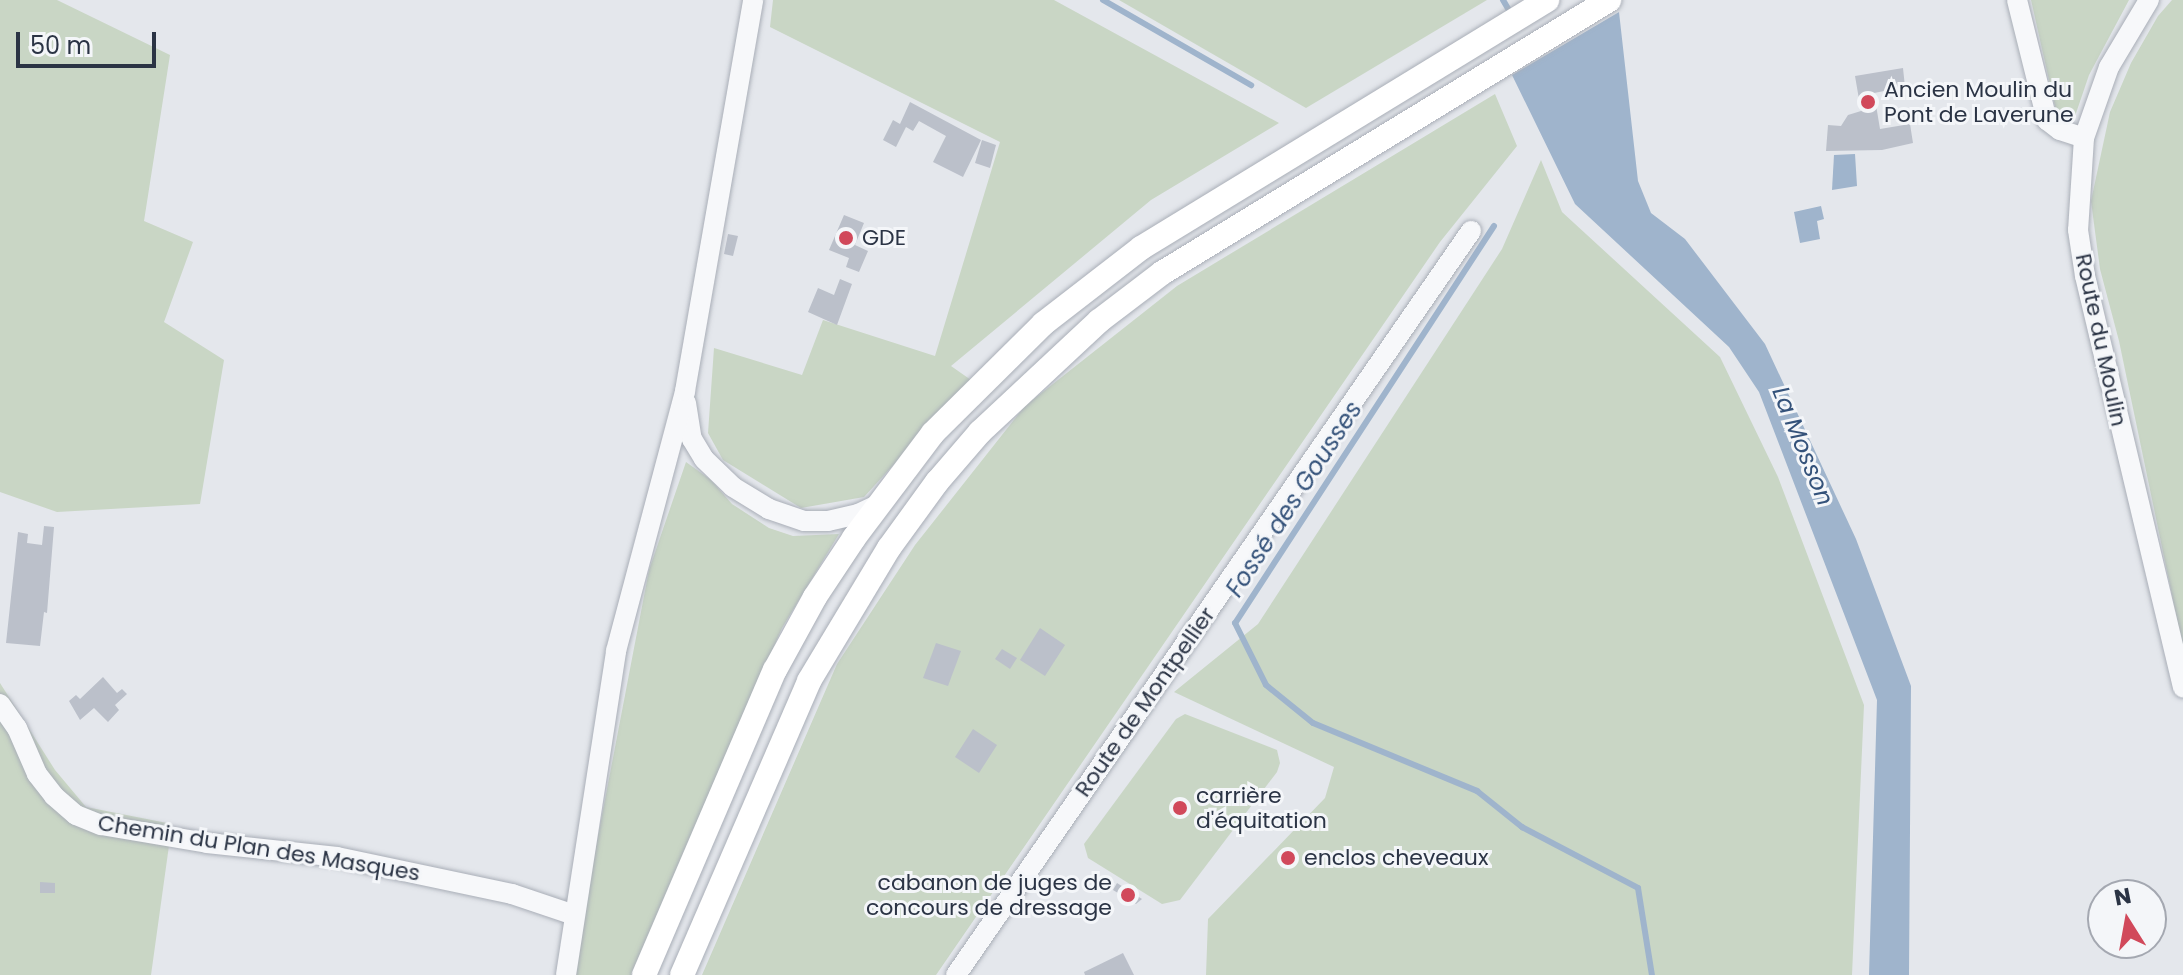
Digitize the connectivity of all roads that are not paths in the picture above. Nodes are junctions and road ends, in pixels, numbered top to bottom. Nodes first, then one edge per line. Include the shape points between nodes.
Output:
1 (753, 0) edge
2 (1547, 0) edge
3 (1609, 0) edge
4 (2017, 0) edge
5 (2149, 0) edge
6 (2084, 138) junction
7 (1471, 231) dead end
8 (685, 391) junction
9 (692, 439) junction
10 (666, 462) junction
11 (877, 505) junction
12 (2183, 688) edge
13 (0, 704) edge
14 (574, 915) junction
15 (566, 975) edge
16 (644, 975) edge
17 (682, 975) edge
18 (956, 975) edge

1 - 8 street
2 - 11 main road via 1182,222 1080,292 933,433
3 - 17 main road via 1162,273 1099,321 980,432 889,548 809,681
4 - 6 street via 2047,120
5 - 6 street, Route du Moulin via 2109,67
6 - 12 street, Route du Moulin via 2078,196 2085,276
7 - 18 street, Route de Montpellier
8 - 9 street
8 - 10 street
9 - 10 street
9 - 11 street via 733,487 769,509 804,521 828,521
10 - 14 street via 616,651
11 - 16 main road via 815,597 775,670
13 - 14 street, Chemin du Plan des Masques via 54,796 76,815 101,825 337,857 512,894
14 - 15 street

